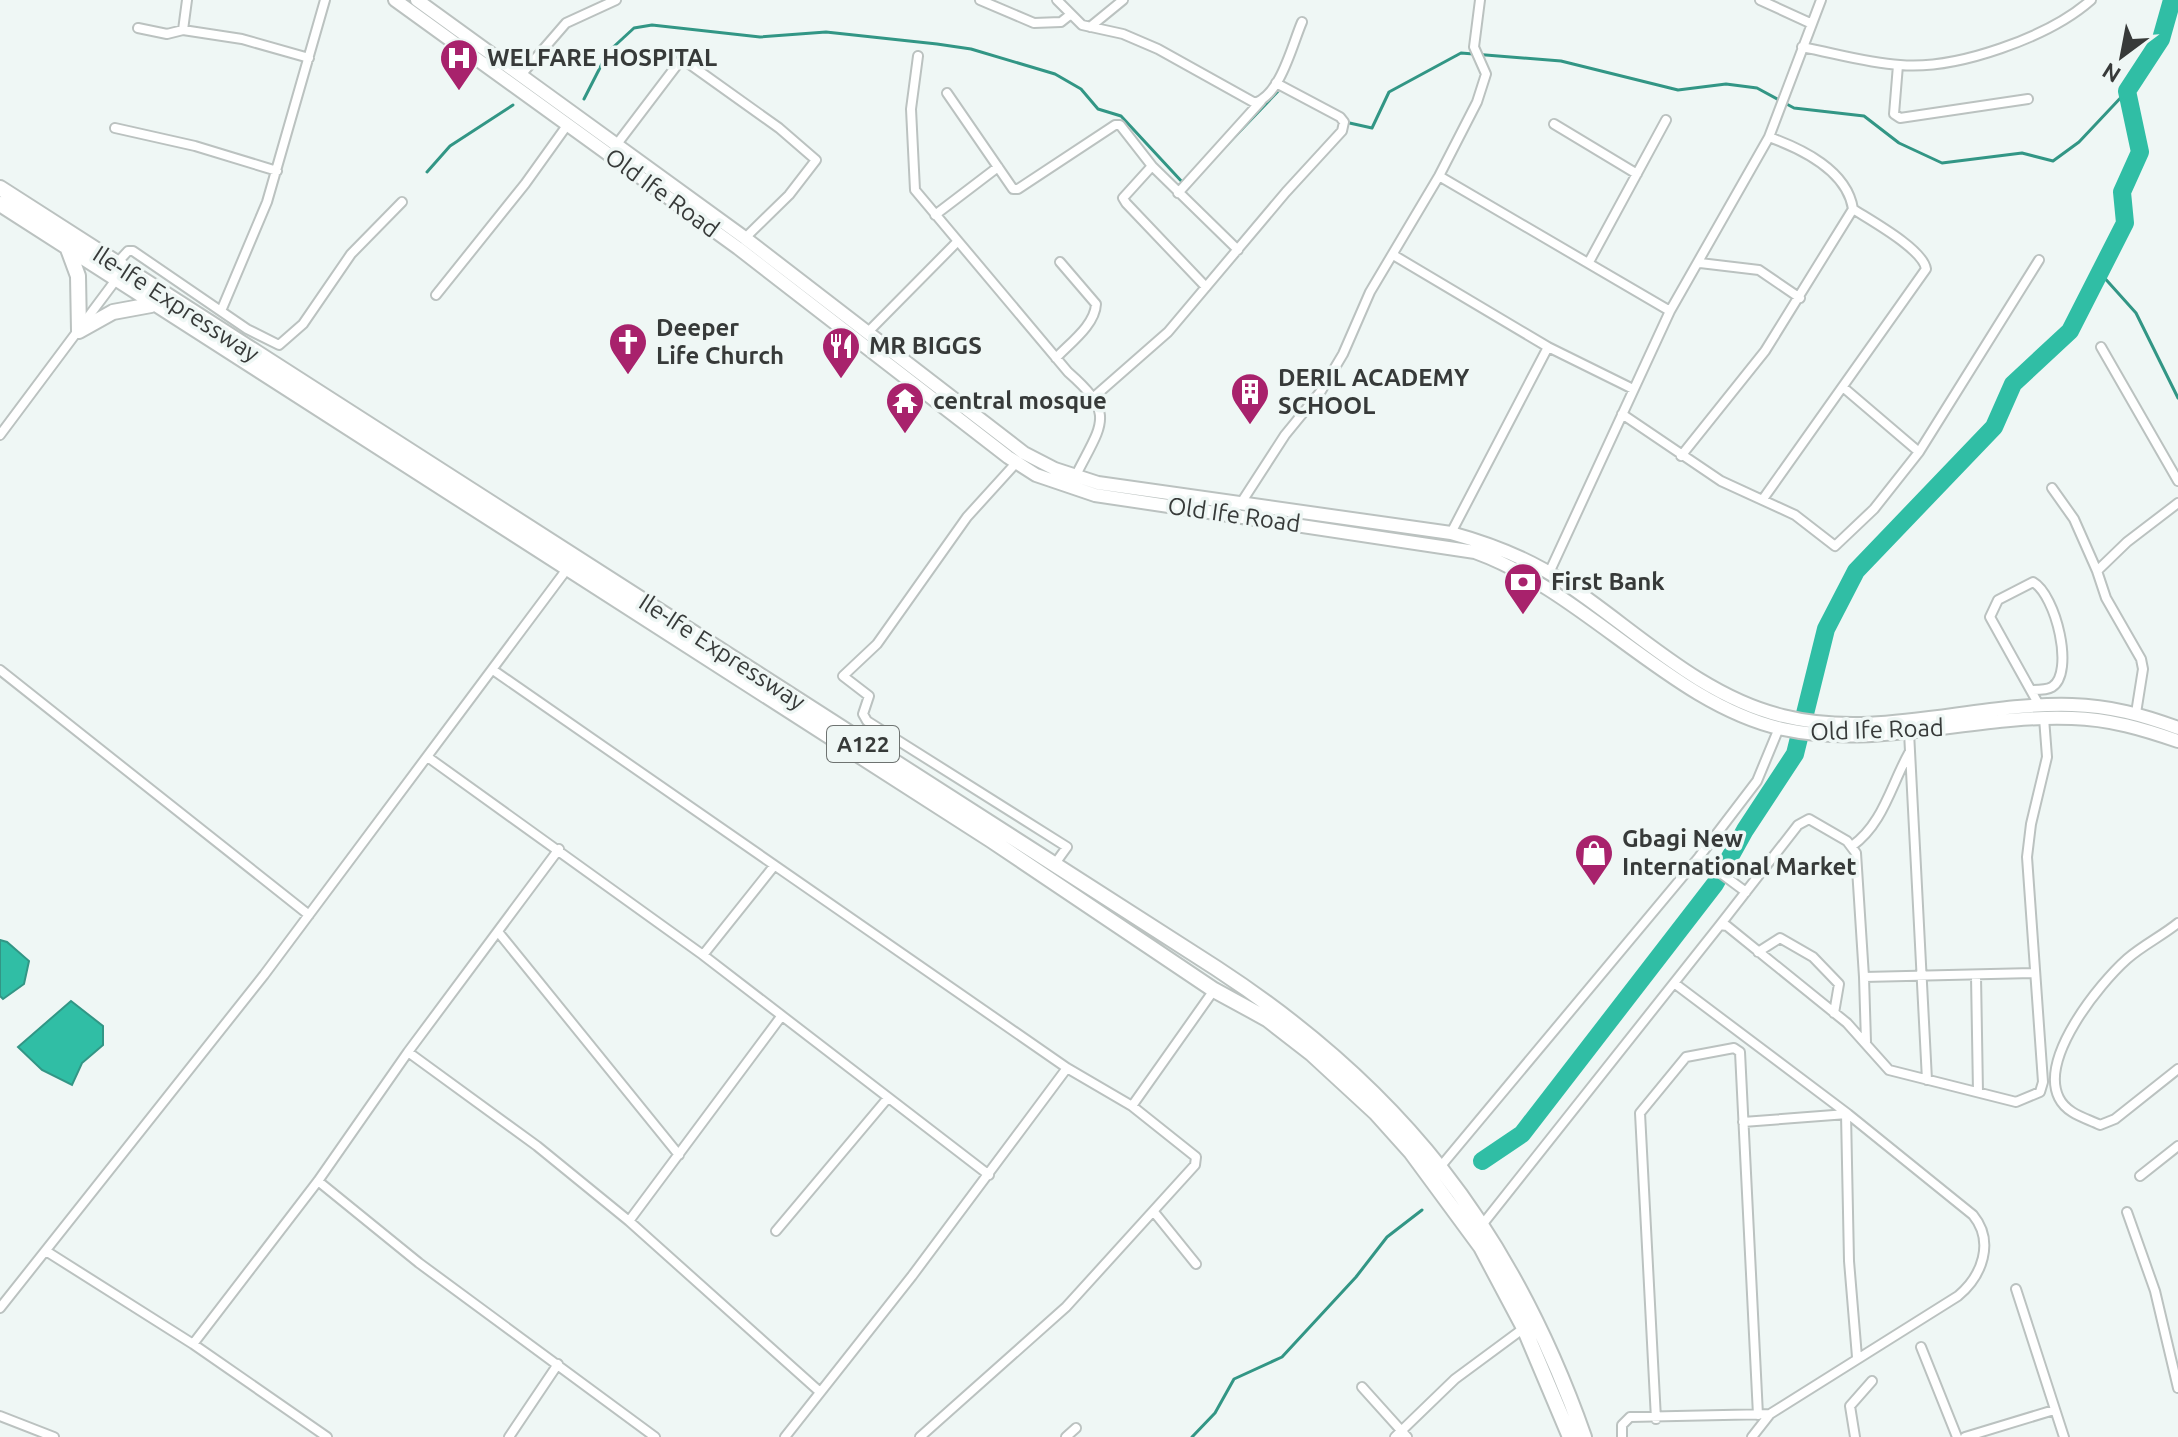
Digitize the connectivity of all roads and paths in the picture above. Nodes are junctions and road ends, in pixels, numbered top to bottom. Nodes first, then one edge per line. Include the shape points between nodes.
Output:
1 (187, 0) edge
2 (325, 0) edge
3 (395, 0) edge
4 (417, 0) edge
5 (616, 0) edge
6 (980, 0) edge
7 (1057, 0) edge
8 (1123, 0) edge
9 (1480, 0) edge
10 (1760, 0) edge
11 (1821, 0) edge
12 (2091, 0) edge
13 (436, 6) edge
14 (1071, 14) junction
15 (1302, 22) dead end
16 (1810, 23) junction
17 (1090, 27) junction
18 (138, 28) dead end
19 (183, 30) junction
20 (459, 38) junction
21 (1802, 47) junction
22 (918, 56) dead end
23 (309, 58) junction
24 (1898, 65) junction
25 (521, 75) junction
26 (1276, 83) junction
27 (947, 93) dead end
28 (2028, 99) dead end
29 (1262, 101) junction
30 (1666, 120) dead end
31 (568, 124) junction
32 (1554, 124) dead end
33 (115, 128) dead end
34 (1769, 137) junction
35 (617, 144) junction
36 (1152, 166) junction
37 (998, 167) junction
38 (277, 171) junction
39 (1637, 174) junction
40 (1439, 176) junction
41 (0, 188) edge
42 (1178, 193) junction
43 (402, 202) dead end
44 (0, 204) edge
45 (1853, 209) junction
46 (935, 215) junction
47 (745, 238) junction
48 (958, 241) junction
49 (67, 249) junction
50 (1238, 250) junction
51 (1395, 256) junction
52 (2039, 260) dead end
53 (1060, 262) dead end
54 (1589, 262) junction
55 (1700, 263) junction
56 (115, 265) junction
57 (115, 281) junction
58 (1206, 287) junction
59 (804, 291) junction
60 (436, 295) dead end
61 (1800, 298) junction
62 (151, 305) junction
63 (221, 311) junction
64 (1670, 311) junction
65 (79, 331) junction
66 (868, 332) junction
67 (1548, 347) junction
68 (2101, 347) dead end
69 (1056, 358) junction
70 (1844, 388) junction
71 (1633, 389) junction
72 (1095, 396) junction
73 (1622, 414) junction
74 (0, 435) edge
75 (1919, 452) junction
76 (1681, 456) junction
77 (1017, 462) junction
78 (1075, 477) junction
79 (2178, 481) edge
80 (2052, 488) dead end
81 (1763, 499) junction
82 (1241, 503) junction
83 (2178, 503) edge
84 (1338, 523) junction
85 (1451, 533) junction
86 (567, 569) junction
87 (2097, 571) junction
88 (1549, 573) junction
89 (0, 670) edge
90 (493, 670) junction
91 (2033, 690) junction
92 (1724, 700) junction
93 (2039, 705) junction
94 (2136, 713) junction
95 (2044, 718) junction
96 (1807, 727) junction
97 (1779, 728) junction
98 (2178, 728) edge
99 (1909, 732) junction
100 (2178, 741) edge
101 (1909, 753) junction
102 (429, 758) junction
103 (1852, 846) junction
104 (559, 849) junction
105 (1701, 859) junction
106 (1054, 865) junction
107 (774, 866) junction
108 (1744, 890) junction
109 (309, 915) junction
110 (2178, 923) edge
111 (1720, 925) junction
112 (499, 933) junction
113 (1758, 952) junction
114 (703, 955) junction
115 (2033, 973) junction
116 (1921, 976) junction
117 (1976, 976) junction
118 (1864, 977) junction
119 (1674, 983) junction
120 (1214, 990) junction
121 (1834, 1013) junction
122 (780, 1018) junction
123 (1745, 1037) junction
124 (1866, 1044) junction
125 (1738, 1049) junction
126 (408, 1052) junction
127 (1067, 1068) junction
128 (2178, 1069) edge
129 (1927, 1080) junction
130 (1978, 1092) junction
131 (887, 1099) junction
132 (1132, 1106) junction
133 (1847, 1114) junction
134 (1743, 1122) junction
135 (2178, 1146) edge
136 (679, 1155) junction
137 (1441, 1166) junction
138 (989, 1175) junction
139 (2140, 1176) dead end
140 (318, 1181) junction
141 (1154, 1212) junction
142 (2127, 1212) dead end
143 (629, 1221) junction
144 (1482, 1225) junction
145 (776, 1231) dead end
146 (46, 1251) junction
147 (1196, 1264) dead end
148 (2016, 1289) dead end
149 (0, 1308) edge
150 (1524, 1328) junction
151 (193, 1344) junction
152 (1921, 1347) dead end
153 (1857, 1357) junction
154 (558, 1364) junction
155 (1872, 1381) dead end
156 (1362, 1387) dead end
157 (2178, 1388) edge
158 (820, 1392) junction
159 (2054, 1410) junction
160 (1770, 1414) junction
161 (1758, 1415) junction
162 (0, 1416) edge
163 (1656, 1419) junction
164 (1076, 1428) dead end
165 (1401, 1435) edge
166 (511, 1436) edge
167 (54, 1437) edge
168 (327, 1437) edge
169 (655, 1437) edge
170 (785, 1437) edge
171 (920, 1437) edge
172 (1066, 1437) edge
173 (1570, 1437) edge
174 (1584, 1437) edge
175 (1622, 1437) edge
176 (1752, 1437) edge
177 (1855, 1437) edge
178 (1957, 1437) edge
179 (1965, 1437) edge
180 (2064, 1437) edge

1 - 19 street
2 - 23 street
3 - 20 main road, Old Ife Road
4 - 13 main road, Old Ife Road
5 - 25 street via 566,23
6 - 14 street via 1034,23 1061,22
7 - 14 street
8 - 17 street
9 - 40 street via 1474,47 1486,78
10 - 16 street
11 - 16 street
12 - 24 street via 2034,36 1963,57
13 - 20 main road, Old Ife Road
14 - 17 street
15 - 26 street
16 - 21 street
17 - 29 street via 1158,49 1255,103
18 - 19 street via 167,34
19 - 23 street via 242,39
20 - 25 main road, Old Ife Road
20 - 31 main road, Old Ife Road
21 - 24 street
21 - 34 street
22 - 46 street via 911,109 915,190
23 - 38 street
24 - 28 street via 1894,114 1900,118
25 - 35 main road, Old Ife Road
26 - 29 street
26 - 50 street via 1340,117 1342,131
27 - 37 street
29 - 42 street
30 - 39 street
31 - 59 main road, Old Ife Road
31 - 60 street
32 - 39 street
33 - 38 street
34 - 45 street via 1824,165 1848,190
34 - 55 street
35 - 47 main road, Old Ife Road
35 - 47 street via 680,61 779,128 816,160
36 - 37 street via 1125,130 1115,125 1018,189
36 - 42 street
36 - 58 street via 1123,198
37 - 46 street
38 - 63 street
39 - 54 street
40 - 51 street
40 - 54 street
41 - 56 highway, Ile-Ife Expressway / A122
42 - 50 street
43 - 63 street via 351,254 283,344 274,344
44 - 49 highway, Ile-Ife Expressway / A122
45 - 61 street
45 - 70 street via 1906,245 1926,269
46 - 48 street
47 - 59 main road, Old Ife Road
48 - 66 street
48 - 69 street
49 - 57 highway, Ile-Ife Expressway / A122
49 - 65 highway via 78,276
50 - 58 street
51 - 67 street
51 - 82 street via 1370,292 1321,391
52 - 75 street
53 - 69 street via 1096,310
54 - 64 street
55 - 61 street via 1759,270
55 - 64 street
56 - 63 street via 133,251
56 - 106 highway, Ile-Ife Expressway / A122
57 - 62 highway, Ile-Ife Expressway / A122
57 - 65 street
58 - 72 street via 1168,332
59 - 66 main road, Old Ife Road
59 - 77 main road, Old Ife Road
61 - 76 street
62 - 65 highway via 113,312
62 - 86 highway, Ile-Ife Expressway / A122
64 - 71 street
65 - 74 street
66 - 78 main road, Old Ife Road via 1024,453
67 - 71 street
67 - 85 street
68 - 79 street
69 - 72 street
70 - 75 street
70 - 81 street
71 - 73 street
72 - 78 street via 1100,422
73 - 76 street
73 - 88 street
75 - 81 street via 1874,509 1835,546 1795,515
76 - 81 street via 1745,495
77 - 84 main road, Old Ife Road via 1050,481 1095,495
77 - 106 street via 967,517 877,644 843,676 869,696 863,714 867,721 1067,847
78 - 82 main road, Old Ife Road
80 - 87 street via 2074,519
82 - 84 main road, Old Ife Road
83 - 87 street
84 - 85 main road, Old Ife Road
84 - 92 main road, Old Ife Road via 1502,562
85 - 88 main road, Old Ife Road via 1506,550
86 - 90 street
86 - 120 highway, Ile-Ife Expressway / A122 via 991,840
87 - 94 street via 2106,598 2141,659
88 - 92 main road, Old Ife Road
89 - 109 street
90 - 102 street
90 - 107 street
91 - 91 street via 2055,684 2063,639 2045,593 2033,582 1998,600 1990,617
91 - 93 street
92 - 96 main road, Old Ife Road
92 - 97 main road, Old Ife Road
93 - 94 main road, Old Ife Road
93 - 96 main road, Old Ife Road
94 - 98 main road, Old Ife Road
95 - 99 main road, Old Ife Road
95 - 100 main road, Old Ife Road via 2132,725
95 - 115 street via 2047,757 2027,857
96 - 97 main road, Old Ife Road
96 - 99 main road, Old Ife Road
97 - 105 street via 1757,781
99 - 101 street
101 - 103 street via 1878,819
101 - 116 street
102 - 104 street
102 - 109 street
103 - 108 street via 1825,826 1803,819
103 - 118 street via 1859,868
104 - 112 street
104 - 114 street
105 - 108 street
105 - 137 street
106 - 137 highway, Ile-Ife Expressway / A122 via 1298,1025 1374,1093
107 - 114 street
107 - 127 street
108 - 111 street
109 - 146 street
110 - 128 street via 2127,959 2074,1023 2058,1063 2058,1094 2071,1111 2100,1125
111 - 113 street
111 - 119 street
112 - 126 street
112 - 136 street
113 - 121 street
113 - 121 street via 1780,938 1813,957 1839,984
114 - 122 street
115 - 117 street
115 - 130 street via 2040,1092 2016,1102
116 - 117 street
116 - 118 street
116 - 129 street
117 - 130 street
118 - 124 street
119 - 123 street
119 - 144 street
120 - 132 street
120 - 150 highway, Ile-Ife Expressway / A122 via 1275,1025 1376,1113 1458,1212
121 - 124 street
122 - 131 street
122 - 136 street
123 - 125 street
123 - 133 street
124 - 129 street via 1889,1070
125 - 134 street
125 - 163 street via 1688,1056 1640,1113
126 - 140 street
126 - 143 street
127 - 132 street
127 - 138 street
129 - 130 street
131 - 138 street
131 - 145 street
132 - 141 street via 1196,1157 1195,1165
133 - 134 street
133 - 153 street via 1849,1261
133 - 153 street via 1973,1215 1984,1237 1974,1282
134 - 161 street
135 - 139 street
136 - 143 street
137 - 144 highway, Ile-Ife Expressway / A122
138 - 158 street
140 - 151 street
140 - 154 street
141 - 147 street
141 - 171 street via 1066,1307
142 - 157 street via 2155,1291
143 - 158 street
144 - 174 highway, Ile-Ife Expressway / A122 via 1542,1331
146 - 149 street
146 - 151 street
148 - 159 street
150 - 165 street via 1455,1379
150 - 173 highway, Ile-Ife Expressway / A122
151 - 168 street
152 - 178 street
153 - 160 street
154 - 166 street
154 - 169 street
155 - 177 street via 1850,1406
156 - 165 street
158 - 170 street
159 - 179 street
159 - 180 street
160 - 161 street
160 - 176 street
161 - 163 street
162 - 167 street
163 - 175 street via 1630,1417 1622,1425
164 - 172 street

